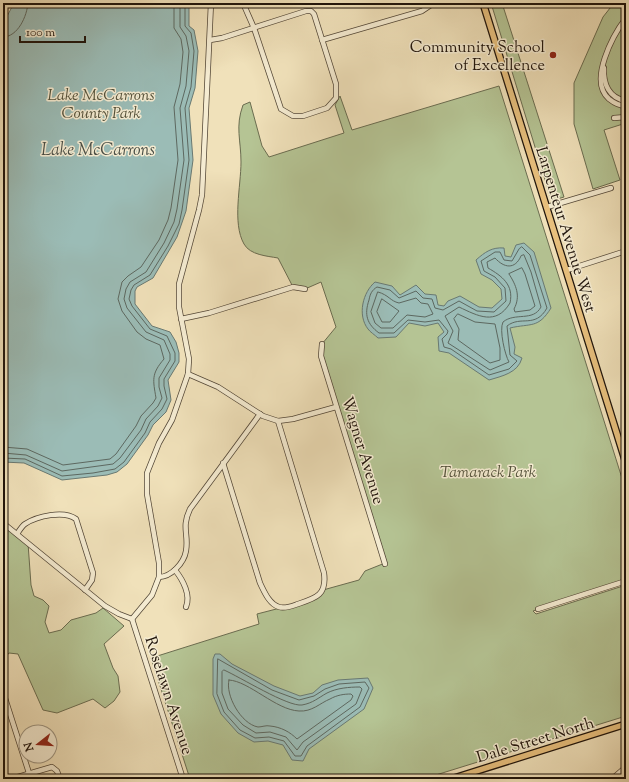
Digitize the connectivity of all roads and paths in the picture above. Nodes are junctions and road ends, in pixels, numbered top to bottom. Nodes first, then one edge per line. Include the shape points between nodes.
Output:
1 (211, 3) edge
2 (243, 3) edge
3 (434, 3) edge
4 (483, 3) edge
5 (626, 18) edge
6 (254, 28) junction
7 (210, 40) junction
8 (322, 40) junction
9 (604, 65) junction
10 (626, 101) edge
11 (626, 106) edge
12 (626, 117) edge
13 (614, 118) dead end
14 (612, 188) dead end
15 (547, 207) junction
16 (626, 251) edge
17 (567, 270) junction
18 (305, 289) dead end
19 (182, 319) junction
20 (322, 344) dead end
21 (188, 374) junction
22 (336, 406) junction
23 (260, 414) junction
24 (278, 421) junction
25 (625, 454) edge
26 (223, 463) junction
27 (626, 463) edge
28 (3, 523) edge
29 (17, 534) junction
30 (385, 564) dead end
31 (175, 570) junction
32 (159, 577) junction
33 (626, 581) edge
34 (86, 590) junction
35 (186, 607) dead end
36 (538, 609) dead end
37 (132, 619) junction
38 (3, 692) edge
39 (626, 724) edge
40 (626, 767) edge
41 (29, 773) junction
42 (11, 779) edge
43 (60, 779) edge
44 (184, 779) edge
45 (451, 779) edge
46 (612, 779) edge

1 - 7 street
2 - 6 street
3 - 8 street via 422,11
4 - 15 main road, Larpenteur Avenue West
5 - 9 street via 616,33
6 - 7 street
6 - 8 street via 311,11
6 - 8 street via 278,102 285,112 293,116 303,116 323,109 331,105 336,98 336,84
7 - 19 street via 202,194 179,284
9 - 10 street via 603,77 608,90 617,98
9 - 11 street via 600,80 604,92 614,102
12 - 13 street
14 - 15 street
15 - 17 main road, Larpenteur Avenue West
16 - 17 street
17 - 25 main road, Larpenteur Avenue West
18 - 19 street via 293,287
19 - 21 street via 189,359
20 - 22 street, Wagner Avenue via 321,356
21 - 23 street via 230,393
21 - 32 street via 172,420 159,442 147,473 147,494
22 - 24 street via 294,419
22 - 30 street, Wagner Avenue
23 - 24 street
23 - 26 street
24 - 26 street via 324,573 323,590 315,599 288,607 280,607 269,600 260,583
25 - 27 main road, Larpenteur Avenue West
26 - 31 street via 187,514 186,550
28 - 29 street
29 - 34 street
29 - 34 street via 24,524 37,519 70,515 76,519 93,573
31 - 32 street via 166,577
31 - 35 street via 184,583 188,602
32 - 37 street via 152,595
33 - 36 street
34 - 37 street via 112,611
37 - 44 street, Roselawn Avenue
38 - 41 street
39 - 45 main road, Dale Street North
40 - 46 street
41 - 42 street
41 - 43 street via 49,767 54,768

